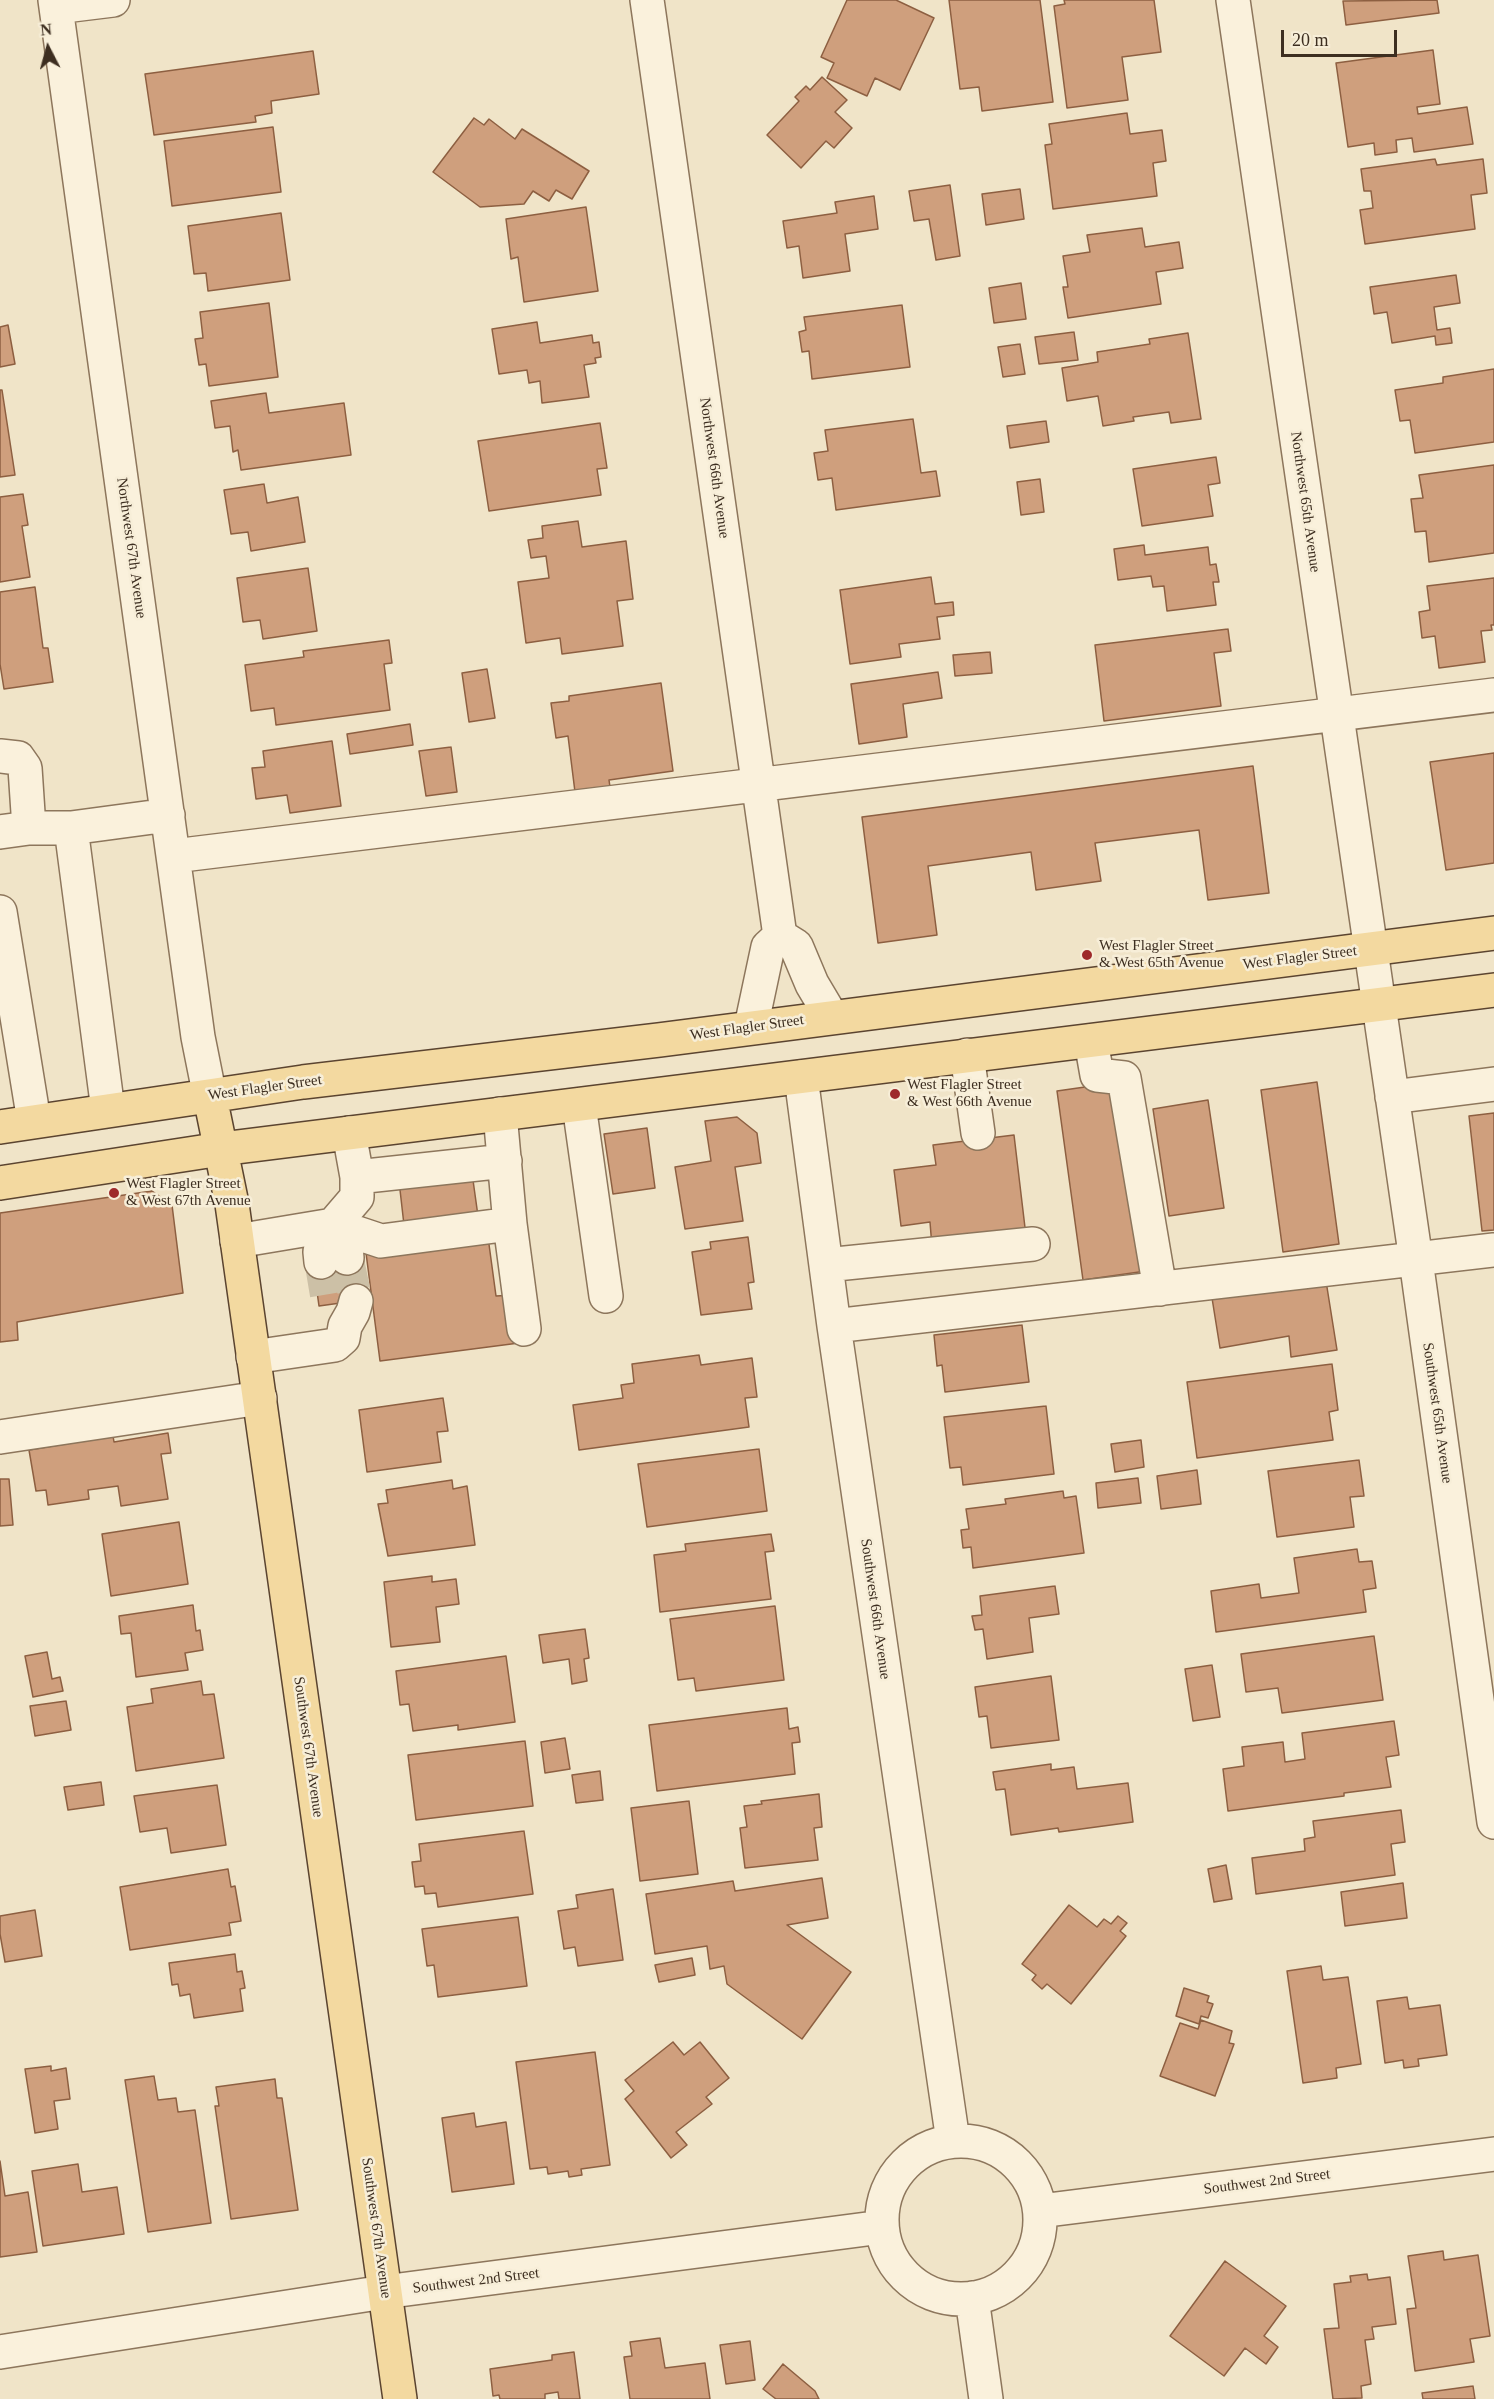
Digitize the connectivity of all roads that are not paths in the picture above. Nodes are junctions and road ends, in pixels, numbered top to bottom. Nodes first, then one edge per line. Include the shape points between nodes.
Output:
1 (113, 0) edge
2 (647, 0) edge
3 (1233, 0) edge
4 (56, 3) edge
5 (1494, 695) edge
6 (1335, 716) junction
7 (0, 756) edge
8 (760, 785) junction
9 (168, 815) junction
10 (70, 828) junction
11 (15, 830) edge
12 (174, 856) junction
13 (0, 912) edge
14 (1494, 933) edge
15 (780, 936) junction
16 (1369, 949) junction
17 (1494, 990) edge
18 (1379, 1005) junction
19 (831, 1016) junction
20 (751, 1027) junction
21 (1091, 1041) junction
22 (967, 1056) junction
23 (801, 1077) junction
24 (1494, 1084) edge
25 (210, 1096) junction
26 (1392, 1097) junction
27 (579, 1105) junction
28 (108, 1110) junction
29 (500, 1114) junction
30 (34, 1121) junction
31 (0, 1126) edge
32 (349, 1133) junction
33 (978, 1133) dead end
34 (221, 1149) junction
35 (505, 1161) junction
36 (357, 1178) junction
37 (0, 1183) edge
38 (510, 1224) junction
39 (237, 1241) junction
40 (1033, 1244) dead end
41 (333, 1245) junction
42 (1494, 1250) edge
43 (1416, 1260) junction
44 (826, 1265) junction
45 (1160, 1289) junction
46 (606, 1296) dead end
47 (343, 1310) tunnel mouth
48 (834, 1326) junction
49 (524, 1329) dead end
50 (254, 1357) junction
51 (260, 1398) junction
52 (0, 1437) edge
53 (1494, 1822) edge
54 (952, 2141) junction
55 (1494, 2154) edge
56 (1040, 2211) junction
57 (882, 2227) junction
58 (384, 2292) junction
59 (972, 2298) junction
60 (0, 2352) edge
61 (400, 2399) edge
62 (986, 2399) edge

1 - 4 street
2 - 8 street, Northwest 66th Avenue
3 - 6 street, Northwest 65th Avenue
4 - 9 street, Northwest 67th Avenue
5 - 6 street
6 - 8 street
6 - 16 street, Northwest 65th Avenue
7 - 11 street via 18,758 25,768
8 - 12 street
8 - 15 street, Northwest 66th Avenue
9 - 10 street
9 - 12 street, Northwest 67th Avenue
10 - 11 street
10 - 28 street
12 - 25 street, Northwest 67th Avenue via 198,1037
13 - 30 street
14 - 16 main road, West Flagler Street
15 - 19 street via 796,946
15 - 20 street via 768,947
16 - 18 street, Northwest 65th Avenue
16 - 19 main road, West Flagler Street
17 - 18 main road
18 - 21 main road
18 - 26 street, Southwest 65th Avenue
19 - 20 main road, West Flagler Street
20 - 25 main road, West Flagler Street
21 - 22 main road
21 - 45 street via 1096,1075 1124,1078
22 - 23 main road
22 - 33 street
23 - 27 main road
23 - 44 street, Southwest 66th Avenue
24 - 26 street
25 - 28 main road, West Flagler Street
25 - 34 main road, Southwest 67th Avenue
26 - 43 street, Southwest 65th Avenue
27 - 29 main road
27 - 46 street
28 - 30 main road, West Flagler Street
29 - 32 main road
29 - 35 street
30 - 31 main road, West Flagler Street
32 - 34 main road
32 - 36 street
34 - 37 main road
34 - 39 main road, Southwest 67th Avenue
35 - 36 street
35 - 38 street
36 - 41 street via 357,1197
38 - 41 street
38 - 49 street
39 - 41 street
39 - 50 main road, Southwest 67th Avenue
40 - 44 street
42 - 43 street
43 - 45 street
43 - 53 street, Southwest 65th Avenue
44 - 48 street, Southwest 66th Avenue
45 - 48 street
47 - 50 street via 343,1338 335,1345
48 - 54 street, Southwest 66th Avenue
50 - 51 main road, Southwest 67th Avenue
51 - 52 street
51 - 58 main road, Southwest 67th Avenue
54 - 56 street via 971,2141 1010,2157 1035,2191
54 - 57 street via 930,2147 899,2171 883,2207
55 - 56 street, Southwest 2nd Street
56 - 59 street via 1040,2231 1024,2268 992,2292
57 - 58 street, Southwest 2nd Street
57 - 59 street via 886,2245 905,2275 936,2294
58 - 60 street, Southwest 2nd Street
58 - 61 main road, Southwest 67th Avenue
59 - 62 street

